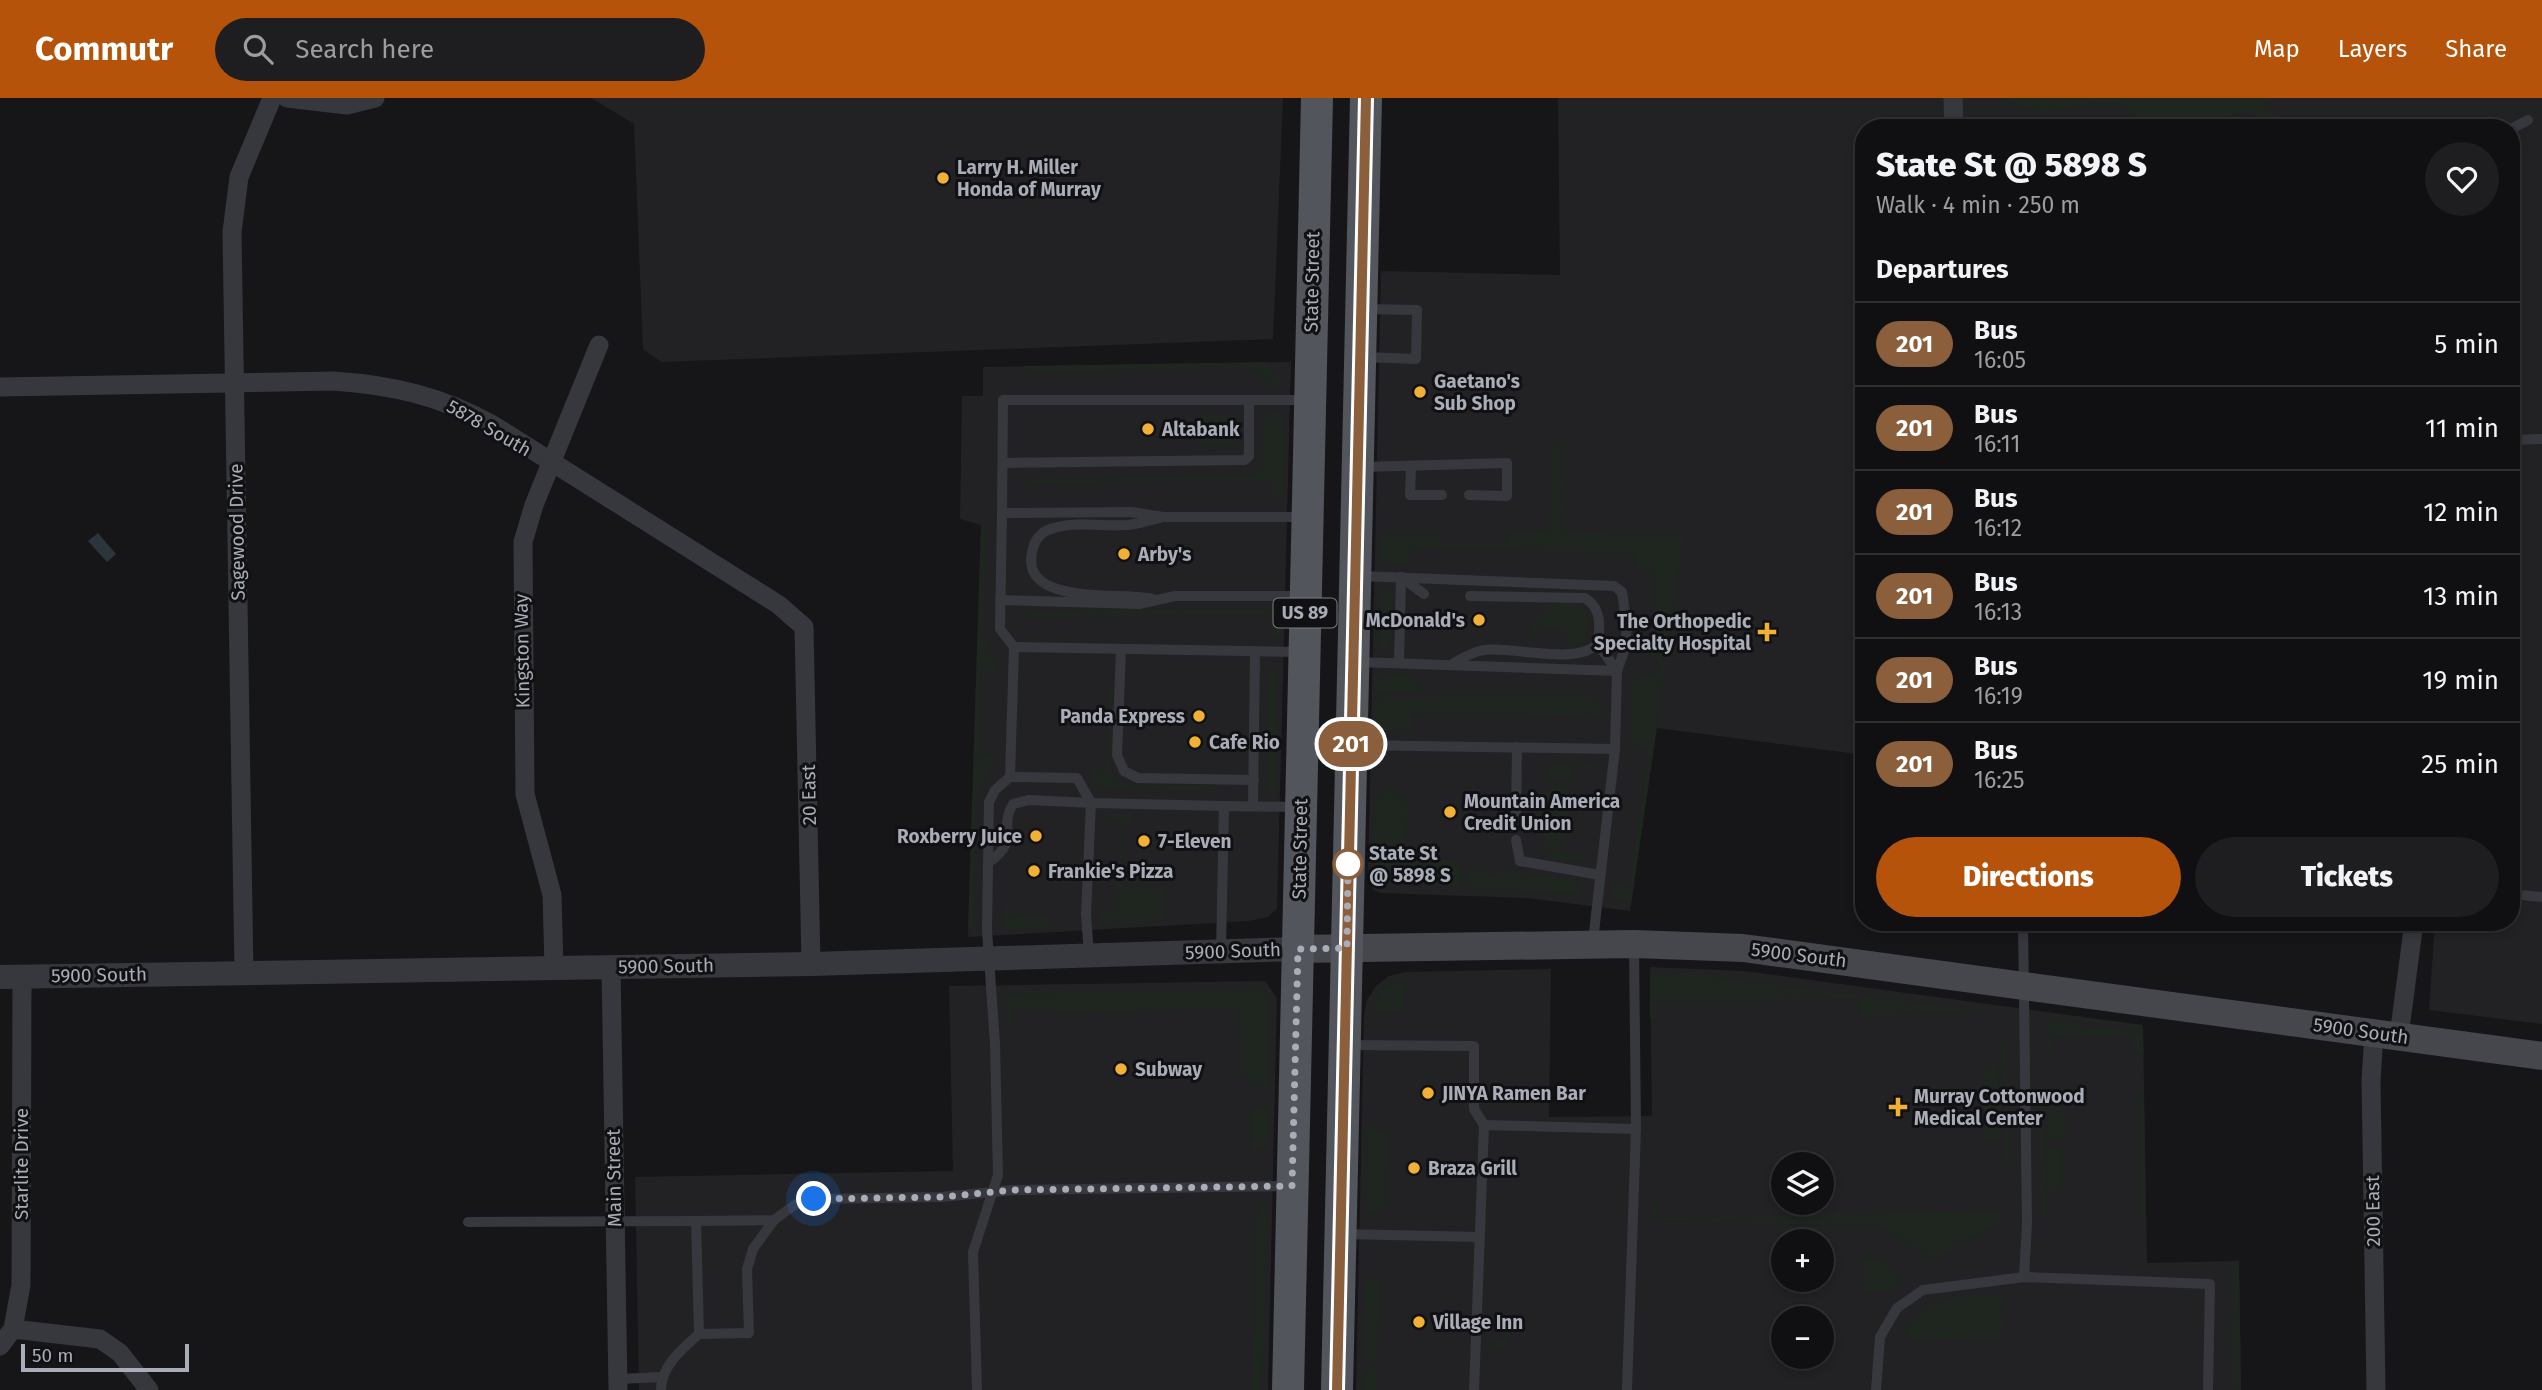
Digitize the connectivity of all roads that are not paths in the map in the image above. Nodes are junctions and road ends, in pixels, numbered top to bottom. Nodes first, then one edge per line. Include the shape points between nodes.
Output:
1 (272, 98) edge
2 (288, 98) edge
3 (375, 98) edge
4 (1317, 98) edge
5 (1366, 98) edge
6 (1953, 98) edge
7 (1954, 119) edge
8 (2528, 120) dead end
9 (2520, 125) edge
10 (1361, 309) junction
11 (599, 345) dead end
12 (1360, 357) junction
13 (235, 382) junction
14 (0, 387) edge
15 (1249, 400) junction
16 (1310, 400) junction
17 (2542, 439) edge
18 (2520, 440) edge
19 (1003, 463) junction
20 (552, 464) junction
21 (1357, 467) junction
22 (1410, 467) junction
23 (1442, 495) dead end
24 (1469, 495) dead end
25 (1002, 513) junction
26 (1164, 517) junction
27 (1307, 517) junction
28 (1355, 575) junction
29 (1401, 577) junction
30 (1424, 594) dead end
31 (1306, 596) junction
32 (1470, 596) dead end
33 (1000, 600) junction
34 (1159, 600) junction
35 (804, 627) joint
36 (1598, 644) junction
37 (1014, 647) junction
38 (1121, 649) junction
39 (1255, 651) junction
40 (1304, 652) junction
41 (1353, 662) junction
42 (1399, 662) junction
43 (1454, 663) junction
44 (1617, 671) junction
45 (1351, 744) junction
46 (1517, 747) junction
47 (1615, 749) junction
48 (1010, 777) junction
49 (1254, 780) junction
50 (1091, 803) junction
51 (1224, 806) junction
52 (1253, 806) junction
53 (1300, 807) junction
54 (1516, 818) dead end
55 (1516, 840) dead end
56 (988, 863) junction
57 (1600, 874) junction
58 (2520, 895) edge
59 (2542, 897) edge
60 (2023, 931) edge
61 (2412, 931) edge
62 (1634, 944) junction
63 (1592, 945) junction
64 (1347, 948) junction
65 (1298, 949) junction
66 (1221, 952) junction
67 (1089, 956) junction
68 (991, 960) junction
69 (811, 964) junction
70 (611, 967) junction
71 (554, 968) junction
72 (244, 973) junction
73 (11, 976) edge
74 (2022, 984) junction
75 (2386, 1034) junction
76 (1345, 1045) junction
77 (2542, 1056) edge
78 (1484, 1125) junction
79 (1636, 1129) junction
80 (1292, 1186) junction
81 (991, 1193) junction
82 (774, 1220) junction
83 (615, 1221) junction
84 (468, 1222) dead end
85 (696, 1222) junction
86 (1340, 1234) junction
87 (1479, 1237) junction
88 (2024, 1277) junction
89 (13, 1328) junction
90 (699, 1334) junction
91 (0, 1346) edge
92 (661, 1377) junction
93 (618, 1384) edge
94 (149, 1390) edge
95 (661, 1390) edge
96 (977, 1390) edge
97 (1288, 1390) edge
98 (1337, 1390) edge
99 (1474, 1390) edge
100 (1627, 1390) edge
101 (1876, 1390) edge
102 (2208, 1390) edge
103 (2376, 1390) edge

1 - 13 street, Sagewood Drive via 239,177 233,204
2 - 3 street via 347,105
4 - 16 main road, State Street / US 89
5 - 10 main road, US 89
6 - 7 street
8 - 9 lane
10 - 12 main road, US 89
10 - 12 lane via 1417,310 1416,359
11 - 20 street, Kingston Way
12 - 21 main road, US 89
13 - 14 street, 5878 South
13 - 20 street, 5878 South via 333,381 421,393 460,407
13 - 72 street, Sagewood Drive
15 - 16 lane
15 - 19 lane via 1249,456 1245,460
15 - 19 lane via 1003,400
16 - 27 main road, State Street / US 89
17 - 18 lane
19 - 25 lane
20 - 35 street, 5878 South via 779,605
20 - 71 street, Kingston Way via 523,542 521,572 525,794 552,895
21 - 22 lane
21 - 28 main road, US 89
22 - 23 lane via 1410,495
22 - 24 lane via 1507,463 1507,496
25 - 26 lane via 1131,512
25 - 33 lane
26 - 27 lane
26 - 34 lane via 1130,525 1050,529 1038,538 1032,563 1036,576 1047,586
27 - 31 main road, State Street / US 89
28 - 29 lane
28 - 41 main road, US 89
29 - 30 lane
29 - 42 lane
29 - 44 lane via 1614,586 1622,593 1627,627
31 - 34 lane via 1175,596
31 - 40 main road, State Street / US 89
32 - 36 lane via 1586,598 1596,607 1600,620
33 - 34 lane via 1139,604
33 - 37 lane via 1000,629
35 - 69 street, 20 East
36 - 43 lane via 1583,652 1479,651
36 - 44 lane
37 - 38 lane
37 - 48 lane
38 - 39 lane
38 - 49 lane via 1117,755 1124,771 1138,778
39 - 40 lane
39 - 49 lane
40 - 53 main road, State Street / US 89
41 - 42 lane
41 - 45 main road, US 89
42 - 43 lane
43 - 44 lane
44 - 47 lane
45 - 46 lane
45 - 64 main road, US 89
46 - 47 lane
46 - 54 lane
47 - 57 lane
48 - 50 lane via 1077,778
48 - 56 lane via 989,802
49 - 52 lane
50 - 51 lane
50 - 56 lane via 1029,800 1013,804 1009,841
50 - 67 lane via 1086,914
51 - 52 lane
51 - 66 lane
52 - 53 lane
53 - 65 main road, State Street / US 89
55 - 57 lane via 1520,861
56 - 68 lane
57 - 63 lane
58 - 59 lane
60 - 74 lane
61 - 75 street, 200 East
62 - 63 main road, 5900 South
62 - 74 main road, 5900 South via 1743,948
62 - 79 lane
63 - 64 main road, 5900 South
64 - 65 main road, 5900 South
64 - 76 main road, US 89
65 - 66 street, 5900 South
65 - 80 main road, State Street / US 89
66 - 67 street, 5900 South
67 - 68 street, 5900 South
68 - 69 street, 5900 South
68 - 81 lane via 998,1151 998,1175
69 - 70 street, 5900 South
70 - 71 street, 5900 South
70 - 83 street, Main Street
71 - 72 street, 5900 South
72 - 73 street, 5900 South
73 - 89 street, Starlite Drive via 21,1285
74 - 75 main road, 5900 South
74 - 88 lane
75 - 77 main road, 5900 South
75 - 103 street, 200 East via 2371,1080
76 - 78 lane via 1474,1046 1474,1109
76 - 86 main road, US 89
78 - 79 lane
78 - 87 lane
79 - 100 lane
80 - 81 lane
80 - 97 main road, State Street / US 89
81 - 82 lane via 814,1199 796,1204
81 - 96 lane via 973,1252
82 - 85 lane
82 - 90 lane via 753,1249 747,1269 749,1333
83 - 84 lane
83 - 85 lane
83 - 93 street, Main Street
85 - 90 lane
86 - 87 lane
86 - 98 main road, US 89
87 - 99 lane
88 - 101 lane via 1923,1290 1907,1300 1880,1337
88 - 102 lane via 2210,1284
89 - 91 street, Starlite Drive
89 - 94 street via 100,1339 120,1353
90 - 92 lane
92 - 93 lane
92 - 95 lane

